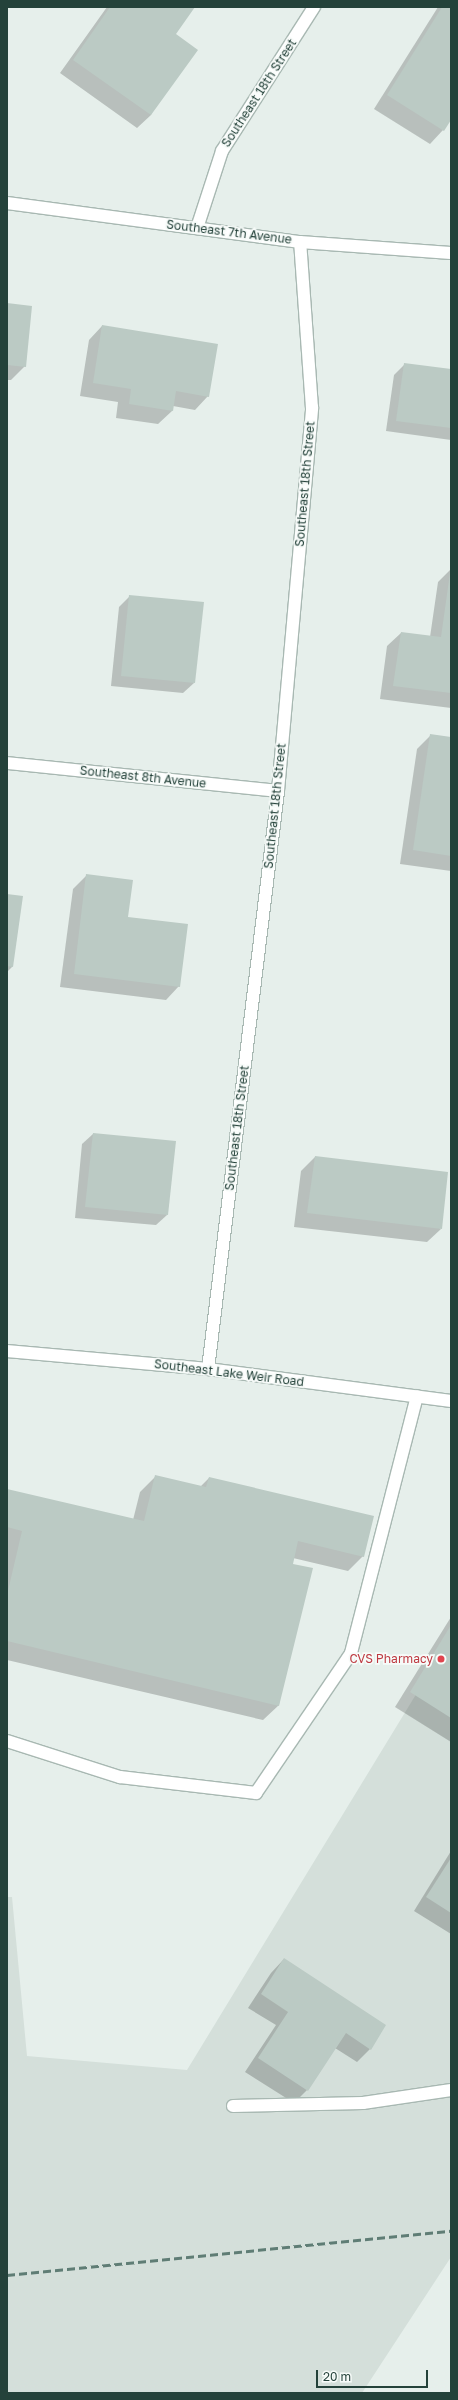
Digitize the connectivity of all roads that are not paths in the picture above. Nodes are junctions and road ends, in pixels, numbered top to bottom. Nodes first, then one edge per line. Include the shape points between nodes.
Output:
1 (314, 7) edge
2 (7, 203) edge
3 (197, 228) junction
4 (300, 242) junction
5 (451, 253) edge
6 (7, 763) edge
7 (278, 792) junction
8 (7, 1351) edge
9 (208, 1369) junction
10 (417, 1396) junction
11 (451, 1401) edge
12 (7, 1741) edge
13 (451, 2090) edge
14 (234, 2106) dead end

1 - 3 street, Southeast 18th Street via 222,150
2 - 3 street, Southeast 7th Avenue
3 - 4 street, Southeast 7th Avenue
4 - 5 street, Southeast 7th Avenue
4 - 7 street, Southeast 18th Street via 312,408
6 - 7 street, Southeast 8th Avenue
7 - 9 street, Southeast 18th Street
8 - 9 street, Southeast Lake Weir Road
9 - 10 street, Southeast Lake Weir Road
10 - 11 street, Southeast Lake Weir Road
10 - 12 street via 351,1653 256,1793 120,1777
13 - 14 street via 363,2103

